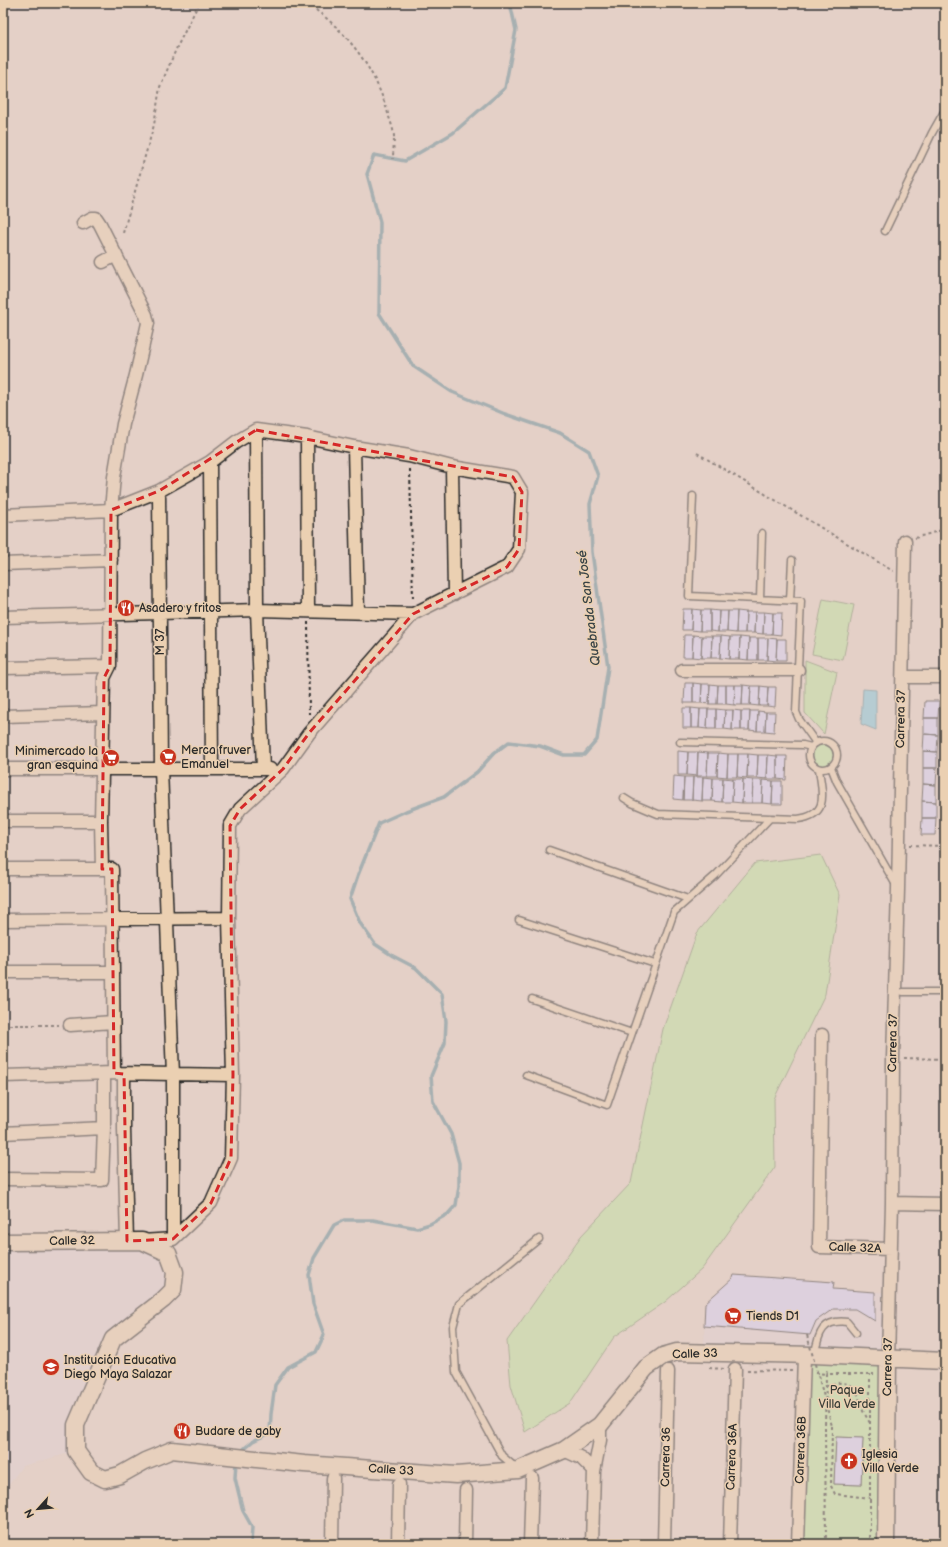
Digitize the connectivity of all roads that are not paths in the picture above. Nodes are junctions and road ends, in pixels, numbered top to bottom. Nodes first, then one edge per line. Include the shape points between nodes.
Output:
1 (945, 110) edge
2 (83, 222) dead end
3 (885, 231) dead end
4 (116, 255) junction
5 (103, 262) dead end
6 (256, 430) junction
7 (307, 437) junction
8 (354, 447) junction
9 (210, 462) junction
10 (452, 467) junction
11 (159, 492) junction
12 (693, 496) dead end
13 (111, 510) junction
14 (3, 515) edge
15 (762, 533) dead end
16 (904, 542) road end
17 (111, 560) junction
18 (792, 560) dead end
19 (3, 564) edge
20 (454, 594) junction
21 (760, 599) junction
22 (790, 600) junction
23 (257, 610) junction
24 (211, 611) junction
25 (308, 611) junction
26 (358, 612) junction
27 (111, 613) junction
28 (160, 613) junction
29 (413, 614) junction
30 (3, 617) edge
31 (110, 666) junction
32 (3, 668) edge
33 (682, 670) dead end
34 (798, 670) junction
35 (902, 676) junction
36 (945, 677) edge
37 (103, 713) junction
38 (3, 716) edge
39 (680, 742) dead end
40 (814, 745) junction
41 (831, 767) junction
42 (161, 769) junction
43 (212, 769) junction
44 (263, 769) junction
45 (283, 769) junction
46 (819, 769) junction
47 (3, 770) edge
48 (103, 770) junction
49 (624, 798) dead end
50 (770, 818) junction
51 (3, 821) edge
52 (101, 821) junction
53 (550, 850) dead end
54 (3, 869) edge
55 (102, 869) junction
56 (898, 889) junction
57 (688, 899) junction
58 (229, 918) junction
59 (112, 919) junction
60 (167, 919) junction
61 (3, 920) edge
62 (520, 920) dead end
63 (655, 964) junction
64 (3, 972) edge
65 (113, 972) junction
66 (903, 992) dead end
67 (945, 992) edge
68 (532, 999) dead end
69 (113, 1022) junction
70 (70, 1025) road end
71 (632, 1033) junction
72 (822, 1035) dead end
73 (114, 1074) junction
74 (233, 1074) junction
75 (173, 1075) junction
76 (526, 1075) dead end
77 (3, 1076) edge
78 (104, 1128) junction
79 (3, 1133) edge
80 (3, 1179) edge
81 (892, 1202) junction
82 (945, 1204) edge
83 (173, 1239) junction
84 (539, 1240) dead end
85 (134, 1241) junction
86 (3, 1242) edge
87 (891, 1249) junction
88 (856, 1333) dead end
89 (812, 1360) junction
90 (945, 1361) edge
91 (888, 1367) junction
92 (735, 1370) road end
93 (668, 1371) dead end
94 (600, 1425) junction
95 (564, 1450) junction
96 (518, 1470) junction
97 (594, 1471) junction
98 (333, 1478) dead end
99 (532, 1478) dead end
100 (399, 1484) dead end
101 (466, 1490) dead end
102 (332, 1544) edge
103 (398, 1544) edge
104 (464, 1544) edge
105 (530, 1544) edge
106 (592, 1544) edge
107 (664, 1544) edge
108 (730, 1544) edge
109 (798, 1544) edge
110 (886, 1544) edge

1 - 3 lane
2 - 4 street via 96,218
4 - 5 street
4 - 13 street via 148,323 123,424
6 - 7 street
6 - 9 street
6 - 23 street
7 - 8 street
7 - 25 street
8 - 10 street via 410,456
8 - 26 street
9 - 11 street
9 - 24 street
10 - 20 street
10 - 20 street via 513,477 522,492 519,549 506,567
11 - 13 street
11 - 28 street, M 37
12 - 21 lane via 689,596
13 - 14 street
13 - 17 street
15 - 21 lane
16 - 35 street, Carrera 37
17 - 19 street
17 - 27 street
18 - 22 lane
20 - 29 street
21 - 22 lane
22 - 34 lane via 801,601
23 - 24 street
23 - 25 street
23 - 44 street
24 - 28 street
24 - 43 street
25 - 26 street
26 - 29 street
27 - 28 street
27 - 30 street
27 - 31 street
28 - 42 street, M 37
29 - 45 street via 309,733
31 - 32 street
31 - 37 street via 104,678
33 - 34 street
34 - 40 lane via 796,712
35 - 36 street
35 - 56 street, Carrera 37
37 - 38 street
37 - 48 street
39 - 40 lane
40 - 41 lane via 823,741 835,748 836,762
40 - 46 lane via 809,752 811,762
41 - 46 lane
41 - 56 lane
42 - 43 street
42 - 48 street
42 - 60 street, M 37
43 - 44 street
44 - 45 street
45 - 58 street via 240,809 230,826
46 - 50 lane via 823,798 820,809 814,815 798,819
47 - 48 street
48 - 52 street
49 - 50 lane via 658,814
50 - 57 lane via 716,875
51 - 52 street
52 - 55 street
53 - 57 lane
54 - 55 street
55 - 59 street via 112,869
56 - 81 street, Carrera 37
57 - 63 lane via 674,912
58 - 60 street
58 - 74 street
59 - 60 street
59 - 61 street
59 - 65 street
60 - 75 street, M 37
62 - 63 lane
63 - 71 lane
64 - 65 street
65 - 69 street
66 - 67 lane
68 - 71 lane
69 - 70 street
69 - 73 street
71 - 76 lane via 607,1105
72 - 87 street, Calle 32A via 819,1246
73 - 75 street
73 - 77 street
73 - 78 street
73 - 85 street via 124,1129
74 - 75 street
74 - 83 street via 231,1158 211,1203
75 - 83 street, M 37
78 - 79 street
78 - 80 street via 102,1180
81 - 82 street
81 - 87 street, Carrera 37
83 - 85 street
84 - 96 lane via 459,1304 453,1327 456,1372 502,1456
85 - 86 street, Calle 32
85 - 96 street, Calle 33 via 168,1253 175,1272 173,1290 113,1339 76,1425 76,1451 91,1472 105,1479 120,1475 172,1450 304,1464 456,1475
87 - 91 street, Carrera 37
88 - 89 lane via 847,1322 836,1321 824,1327
89 - 91 street, Calle 33
89 - 94 street, Calle 33 via 677,1352 663,1356 646,1368
89 - 109 street, Carrera 36B
90 - 91 street, Calle 33
91 - 110 street, Carrera 37
92 - 108 street, Carrera 36A
93 - 107 street, Carrera 36
94 - 95 street, Calle 33
94 - 97 street
95 - 96 street, Calle 33
95 - 97 street via 581,1458
97 - 106 street
98 - 102 street
99 - 105 street
100 - 103 street
101 - 104 street

